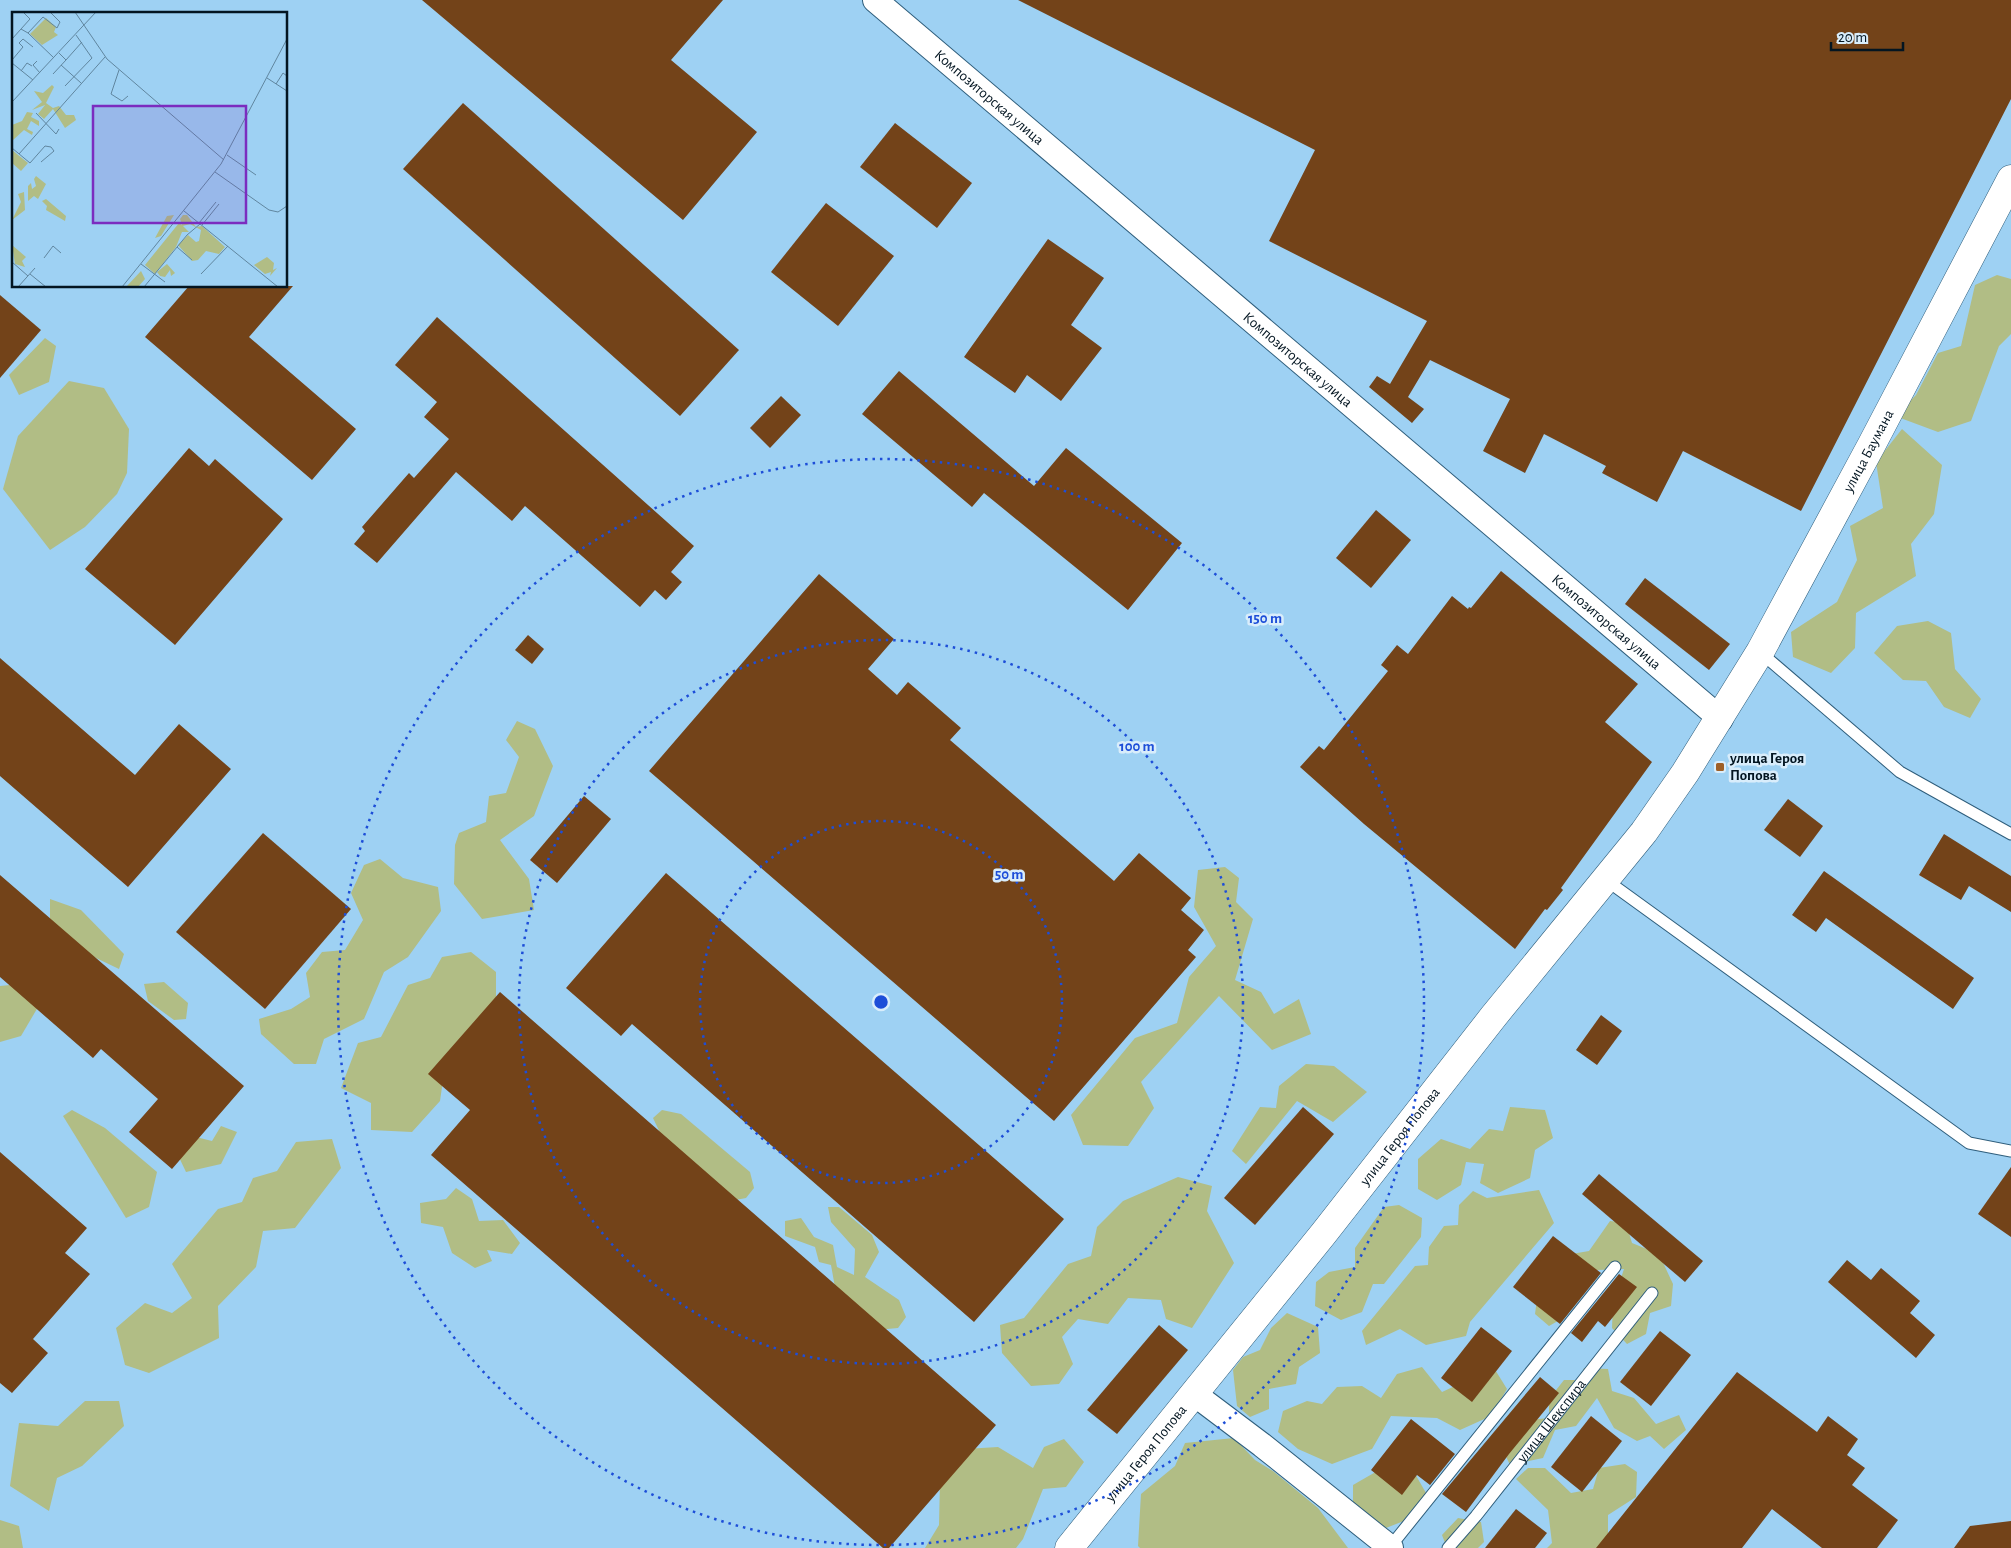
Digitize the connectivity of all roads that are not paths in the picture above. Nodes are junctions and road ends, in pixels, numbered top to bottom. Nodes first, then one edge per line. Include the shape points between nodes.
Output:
1 (875, 0) edge
2 (2011, 178) edge
3 (1760, 652) junction
4 (1721, 719) junction
5 (2011, 834) edge
6 (1606, 880) junction
7 (2011, 1151) edge
8 (1615, 1267) dead end
9 (1652, 1292) dead end
10 (1193, 1393) junction
11 (1069, 1548) edge
12 (1390, 1548) edge
13 (1448, 1548) edge

1 - 4 street, Композиторская улица
2 - 3 street, улица Баумана
3 - 4 street, улица Баумана
3 - 5 lane via 1900,772
4 - 6 street, улица Героя Попова via 1644,832
6 - 7 lane via 1969,1143
6 - 10 street, улица Героя Попова
8 - 12 lane
9 - 13 lane, улица Шекспира
10 - 11 street, улица Героя Попова
10 - 12 street

